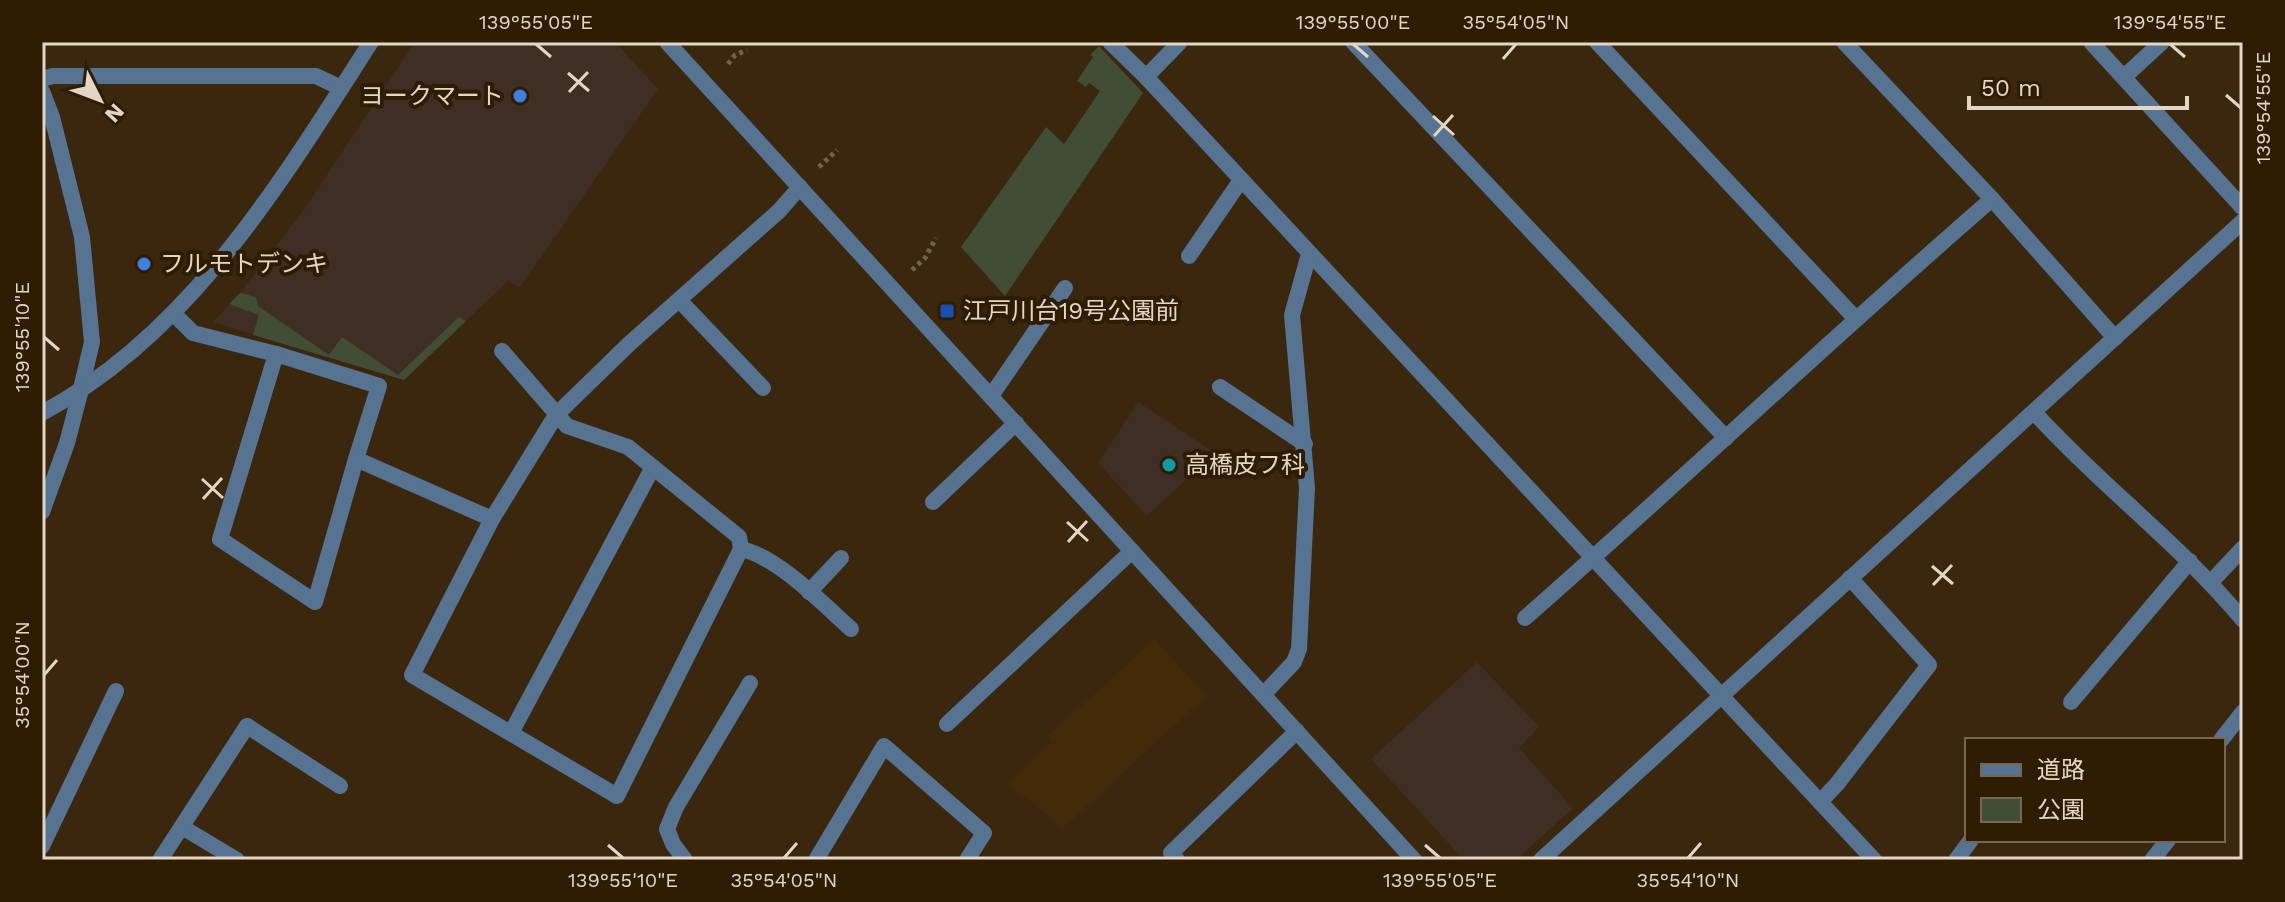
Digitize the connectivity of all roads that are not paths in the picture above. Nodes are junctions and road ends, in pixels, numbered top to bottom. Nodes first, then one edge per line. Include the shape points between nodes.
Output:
1 (371, 42) edge
2 (667, 42) edge
3 (1110, 42) edge
4 (1180, 42) edge
5 (1353, 42) edge
6 (1597, 42) edge
7 (1844, 42) edge
8 (2091, 42) edge
9 (2162, 42) edge
10 (1146, 77) junction
11 (2124, 77) junction
12 (42, 79) edge
13 (341, 88) junction
14 (42, 91) edge
15 (47, 118) edge
16 (1241, 180) junction
17 (800, 187) junction
18 (1992, 199) junction
19 (2243, 208) edge
20 (2243, 221) edge
21 (1309, 254) junction
22 (1189, 256) dead end
23 (1065, 288) dead end
24 (680, 301) junction
25 (174, 314) junction
26 (1855, 318) junction
27 (2115, 338) junction
28 (502, 351) dead end
29 (276, 354) junction
30 (1220, 387) dead end
31 (763, 388) dead end
32 (80, 393) junction
33 (991, 396) junction
34 (2034, 412) junction
35 (42, 413) edge
36 (556, 415) junction
37 (1016, 423) junction
38 (1726, 438) junction
39 (1305, 444) junction
40 (356, 459) junction
41 (653, 467) junction
42 (933, 502) dead end
43 (42, 512) edge
44 (492, 519) junction
45 (2243, 548) edge
46 (741, 549) junction
47 (1132, 551) junction
48 (841, 558) dead end
49 (1593, 558) junction
50 (2190, 561) junction
51 (1850, 578) junction
52 (2211, 582) junction
53 (809, 592) junction
54 (1525, 618) dead end
55 (2243, 620) edge
56 (851, 629) dead end
57 (750, 683) dead end
58 (116, 691) dead end
59 (1264, 694) junction
60 (1721, 698) junction
61 (2071, 702) dead end
62 (2243, 712) edge
63 (947, 724) dead end
64 (1297, 731) junction
65 (511, 733) junction
66 (2223, 738) edge
67 (340, 786) dead end
68 (1820, 802) junction
69 (182, 827) junction
70 (1970, 842) edge
71 (2166, 842) edge
72 (42, 846) edge
73 (1872, 859) edge
74 (160, 860) edge
75 (237, 860) edge
76 (685, 860) edge
77 (816, 860) edge
78 (967, 860) edge
79 (1177, 860) edge
80 (1414, 860) edge
81 (1541, 860) edge
82 (1956, 860) edge
83 (2152, 860) edge

1 - 13 street
2 - 17 street
3 - 10 street
4 - 10 street
5 - 38 street
6 - 26 street
7 - 18 street
8 - 11 street
9 - 11 street
10 - 16 street
11 - 19 street
12 - 13 street via 316,76
13 - 25 street via 255,214
14 - 15 street
15 - 32 street via 82,237 92,342
16 - 21 street
16 - 22 street
17 - 24 street
17 - 33 street
18 - 26 street
18 - 27 street
20 - 27 street
21 - 39 street via 1292,315
21 - 49 street
23 - 33 street
24 - 31 street
24 - 36 street
25 - 29 street via 193,333
25 - 32 street
26 - 38 street
27 - 34 street
28 - 36 street
29 - 40 street via 379,386
29 - 40 street via 220,539 315,602
30 - 39 street
32 - 35 street
32 - 43 street
33 - 37 street
34 - 50 street
34 - 51 street
36 - 41 street via 567,426 628,447
36 - 44 street
37 - 42 street
37 - 47 street
38 - 49 street
39 - 59 street via 1299,649 1294,662
40 - 44 street
41 - 46 street via 739,537
41 - 65 street
44 - 65 street via 412,675
45 - 52 street
46 - 53 street via 757,552
46 - 65 street via 617,796
47 - 59 street
47 - 63 street
48 - 53 street
49 - 54 street
49 - 60 street
50 - 52 street
50 - 61 street
51 - 60 street
51 - 68 street via 1929,665
52 - 55 street
53 - 56 street
57 - 76 street via 667,829
58 - 72 street
59 - 64 street
60 - 68 street
60 - 81 street
62 - 66 street
64 - 79 street via 1171,853
64 - 80 street
67 - 69 street via 247,726
68 - 73 street
69 - 74 street
69 - 75 street
70 - 82 street
71 - 83 street
77 - 78 street via 884,746 984,833

